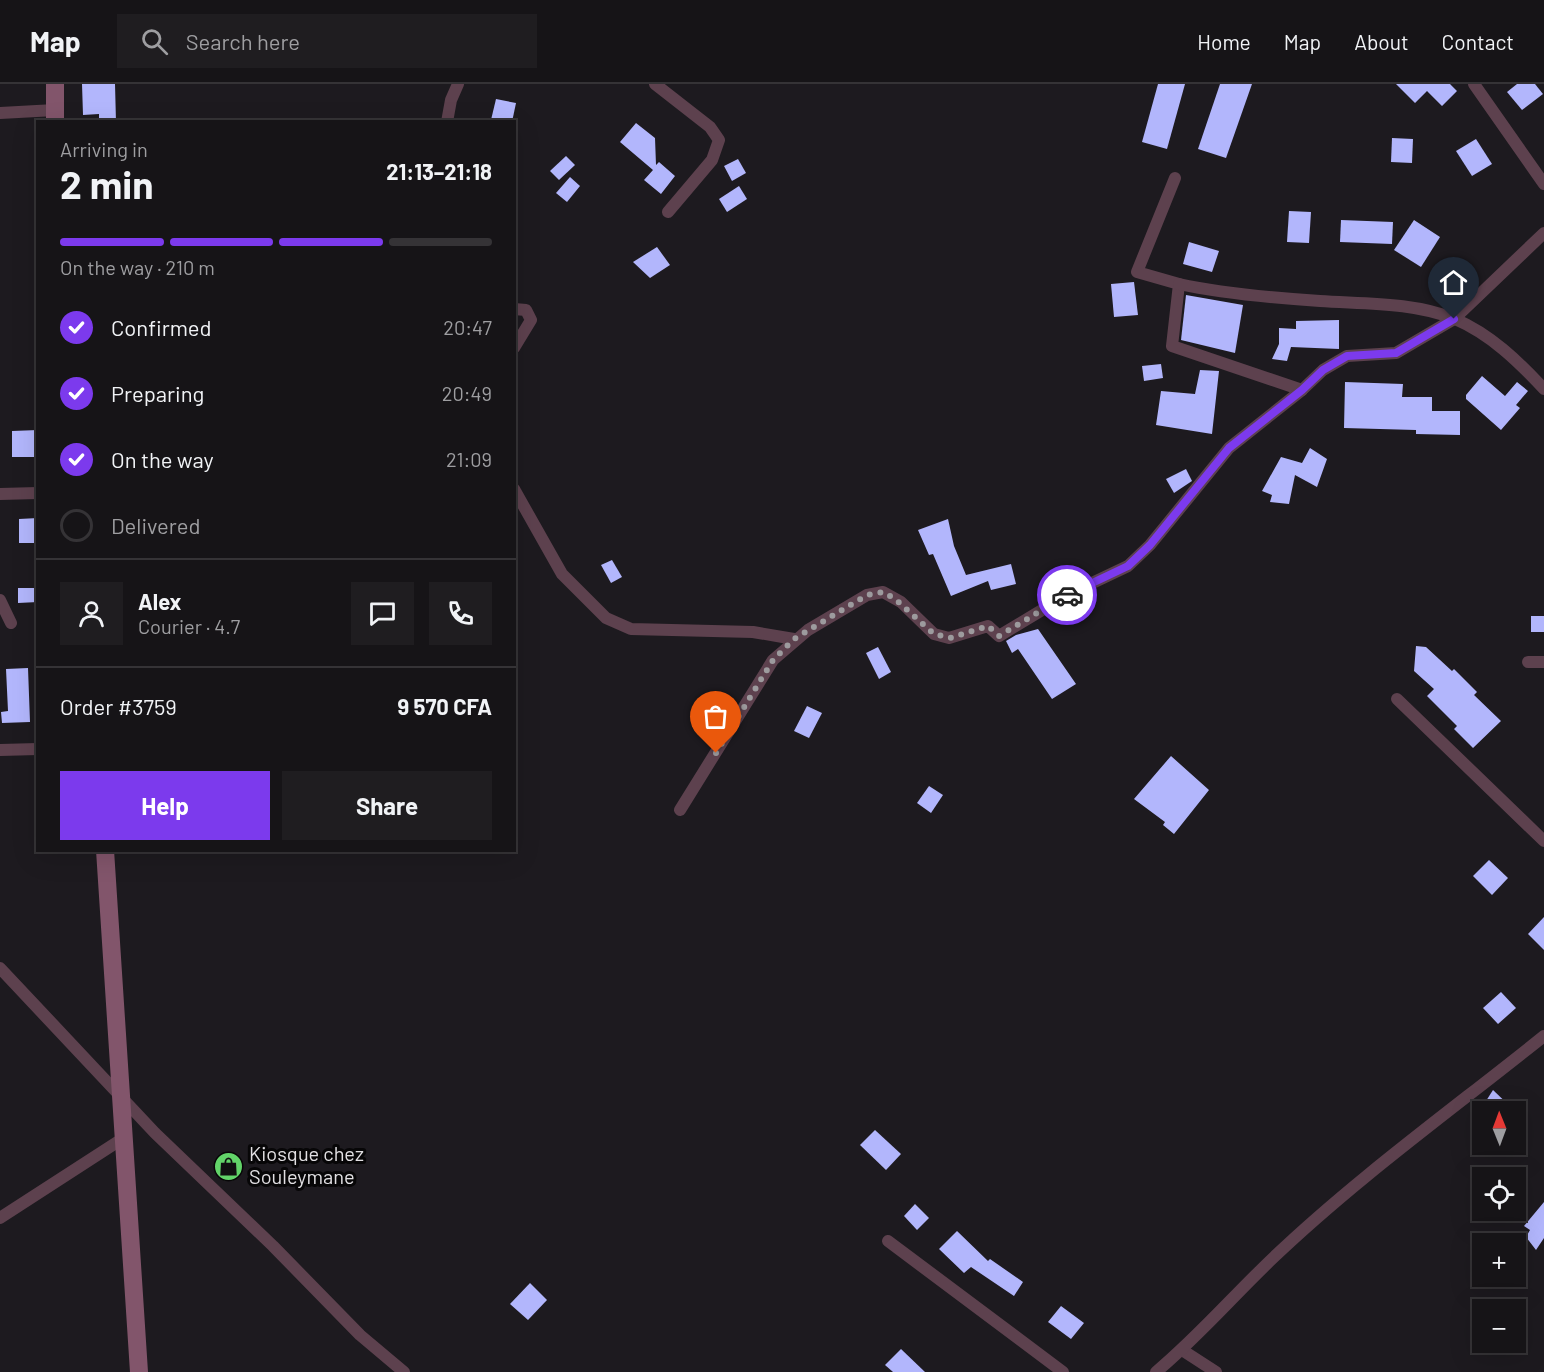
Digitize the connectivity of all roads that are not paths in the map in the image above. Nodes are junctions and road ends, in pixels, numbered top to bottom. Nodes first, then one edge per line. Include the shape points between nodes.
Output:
1 (54, 84) edge
2 (458, 84) edge
3 (656, 84) edge
4 (1474, 84) edge
5 (0, 113) edge
6 (55, 116) edge
7 (447, 120) edge
8 (1175, 178) dead end
9 (1544, 184) edge
10 (668, 212) dead end
11 (1544, 233) edge
12 (1179, 284) junction
13 (516, 309) edge
14 (1454, 319) junction
15 (516, 345) edge
16 (1544, 389) edge
17 (1302, 390) junction
18 (36, 493) edge
19 (516, 493) edge
20 (0, 494) edge
21 (0, 600) edge
22 (10, 623) dead end
23 (794, 639) junction
24 (1528, 662) dead end
25 (1544, 662) edge
26 (1397, 699) dead end
27 (36, 749) edge
28 (0, 750) edge
29 (680, 810) dead end
30 (1544, 841) edge
31 (105, 852) edge
32 (0, 968) edge
33 (1544, 1036) edge
34 (119, 1093) junction
35 (122, 1139) junction
36 (0, 1218) edge
37 (888, 1241) dead end
38 (1182, 1350) junction
39 (139, 1372) edge
40 (404, 1372) edge
41 (1063, 1372) edge
42 (1156, 1372) edge
43 (1215, 1372) edge

1 - 6 street
2 - 7 street
3 - 10 street via 710,127 718,140 712,160
4 - 9 street
5 - 6 street
8 - 12 street via 1137,273
11 - 14 street
12 - 14 street via 1320,301 1386,303
12 - 17 street via 1172,346
13 - 15 street via 526,310 531,320
14 - 16 street via 1506,351
14 - 17 street via 1396,353 1347,356 1323,370
17 - 23 street via 1229,448 1150,545 1128,566 1067,595 999,636 988,626 950,638 934,634 901,602 883,592 867,595
18 - 20 street
19 - 23 street via 562,574 606,618 631,628 753,632
21 - 22 street
23 - 29 street via 773,660
24 - 25 street
26 - 30 street
27 - 28 street
31 - 34 street
32 - 34 street
33 - 38 street via 1273,1257
34 - 35 street
34 - 40 street via 360,1335
35 - 36 street
35 - 39 street
37 - 41 street
38 - 42 street
38 - 43 street

